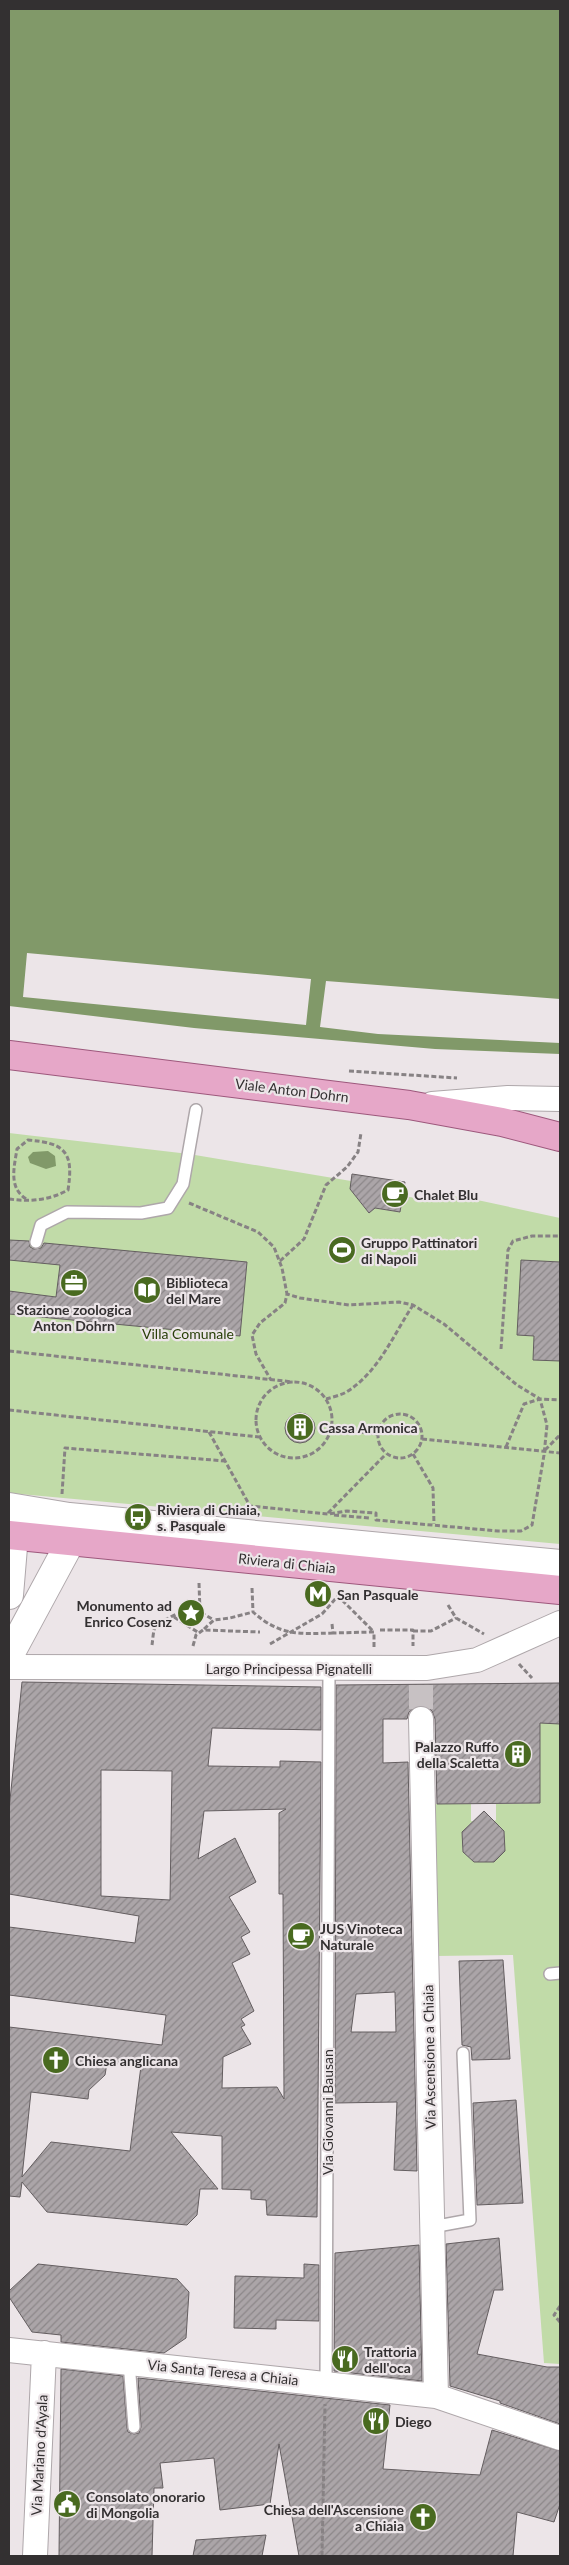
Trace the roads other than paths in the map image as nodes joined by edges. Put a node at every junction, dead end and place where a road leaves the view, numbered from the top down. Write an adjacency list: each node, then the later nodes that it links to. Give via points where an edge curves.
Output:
1 (16, 1055): 3 (main road, Viale Anton Dohrn)
2 (560, 1100): 3 (street, via 508,1098)
3 (409, 1105): 5 (main road, Viale Anton Dohrn, via 502,1122)
4 (196, 1110): 6 (lane, via 183,1184 168,1208 141,1213 67,1212 41,1225)
5 (560, 1137)
6 (36, 1242)
7 (10, 1508): 8 (street, via 15,1520); 10 (street, via 69,1517)
8 (12, 1535): 9 (main road, Riviera di Chiaia); 12 (street)
9 (71, 1542): 11 (main road, Riviera di Chiaia); 14 (street)
10 (560, 1564)
11 (560, 1590)
12 (9, 1595)
13 (560, 1623): 16 (street, Largo Principessa Pignatelli, via 477,1660 420,1676)
14 (9, 1656)
15 (9, 1667): 16 (street, Largo Principessa Pignatelli, via 218,1674)
16 (329, 1668): 23 (lane, Via Giovanni Bausan)
17 (421, 1719): 19 (street, Via Ascensione a Chiaia)
18 (463, 2053): 19 (lane, via 470,2220)
19 (432, 2228): 24 (street, Via Ascensione a Chiaia)
20 (9, 2350): 21 (street, Via Santa Teresa a Chiaia)
21 (44, 2353): 22 (street, Via Santa Teresa a Chiaia); 27 (street, Via Mariano d'Ayala)
22 (129, 2362): 23 (street, Via Santa Teresa a Chiaia); 25 (lane)
23 (326, 2382): 24 (street, Via Santa Teresa a Chiaia)
24 (436, 2396): 26 (street, Via Santa Teresa a Chiaia)
25 (134, 2428)
26 (560, 2438)
27 (34, 2556)

